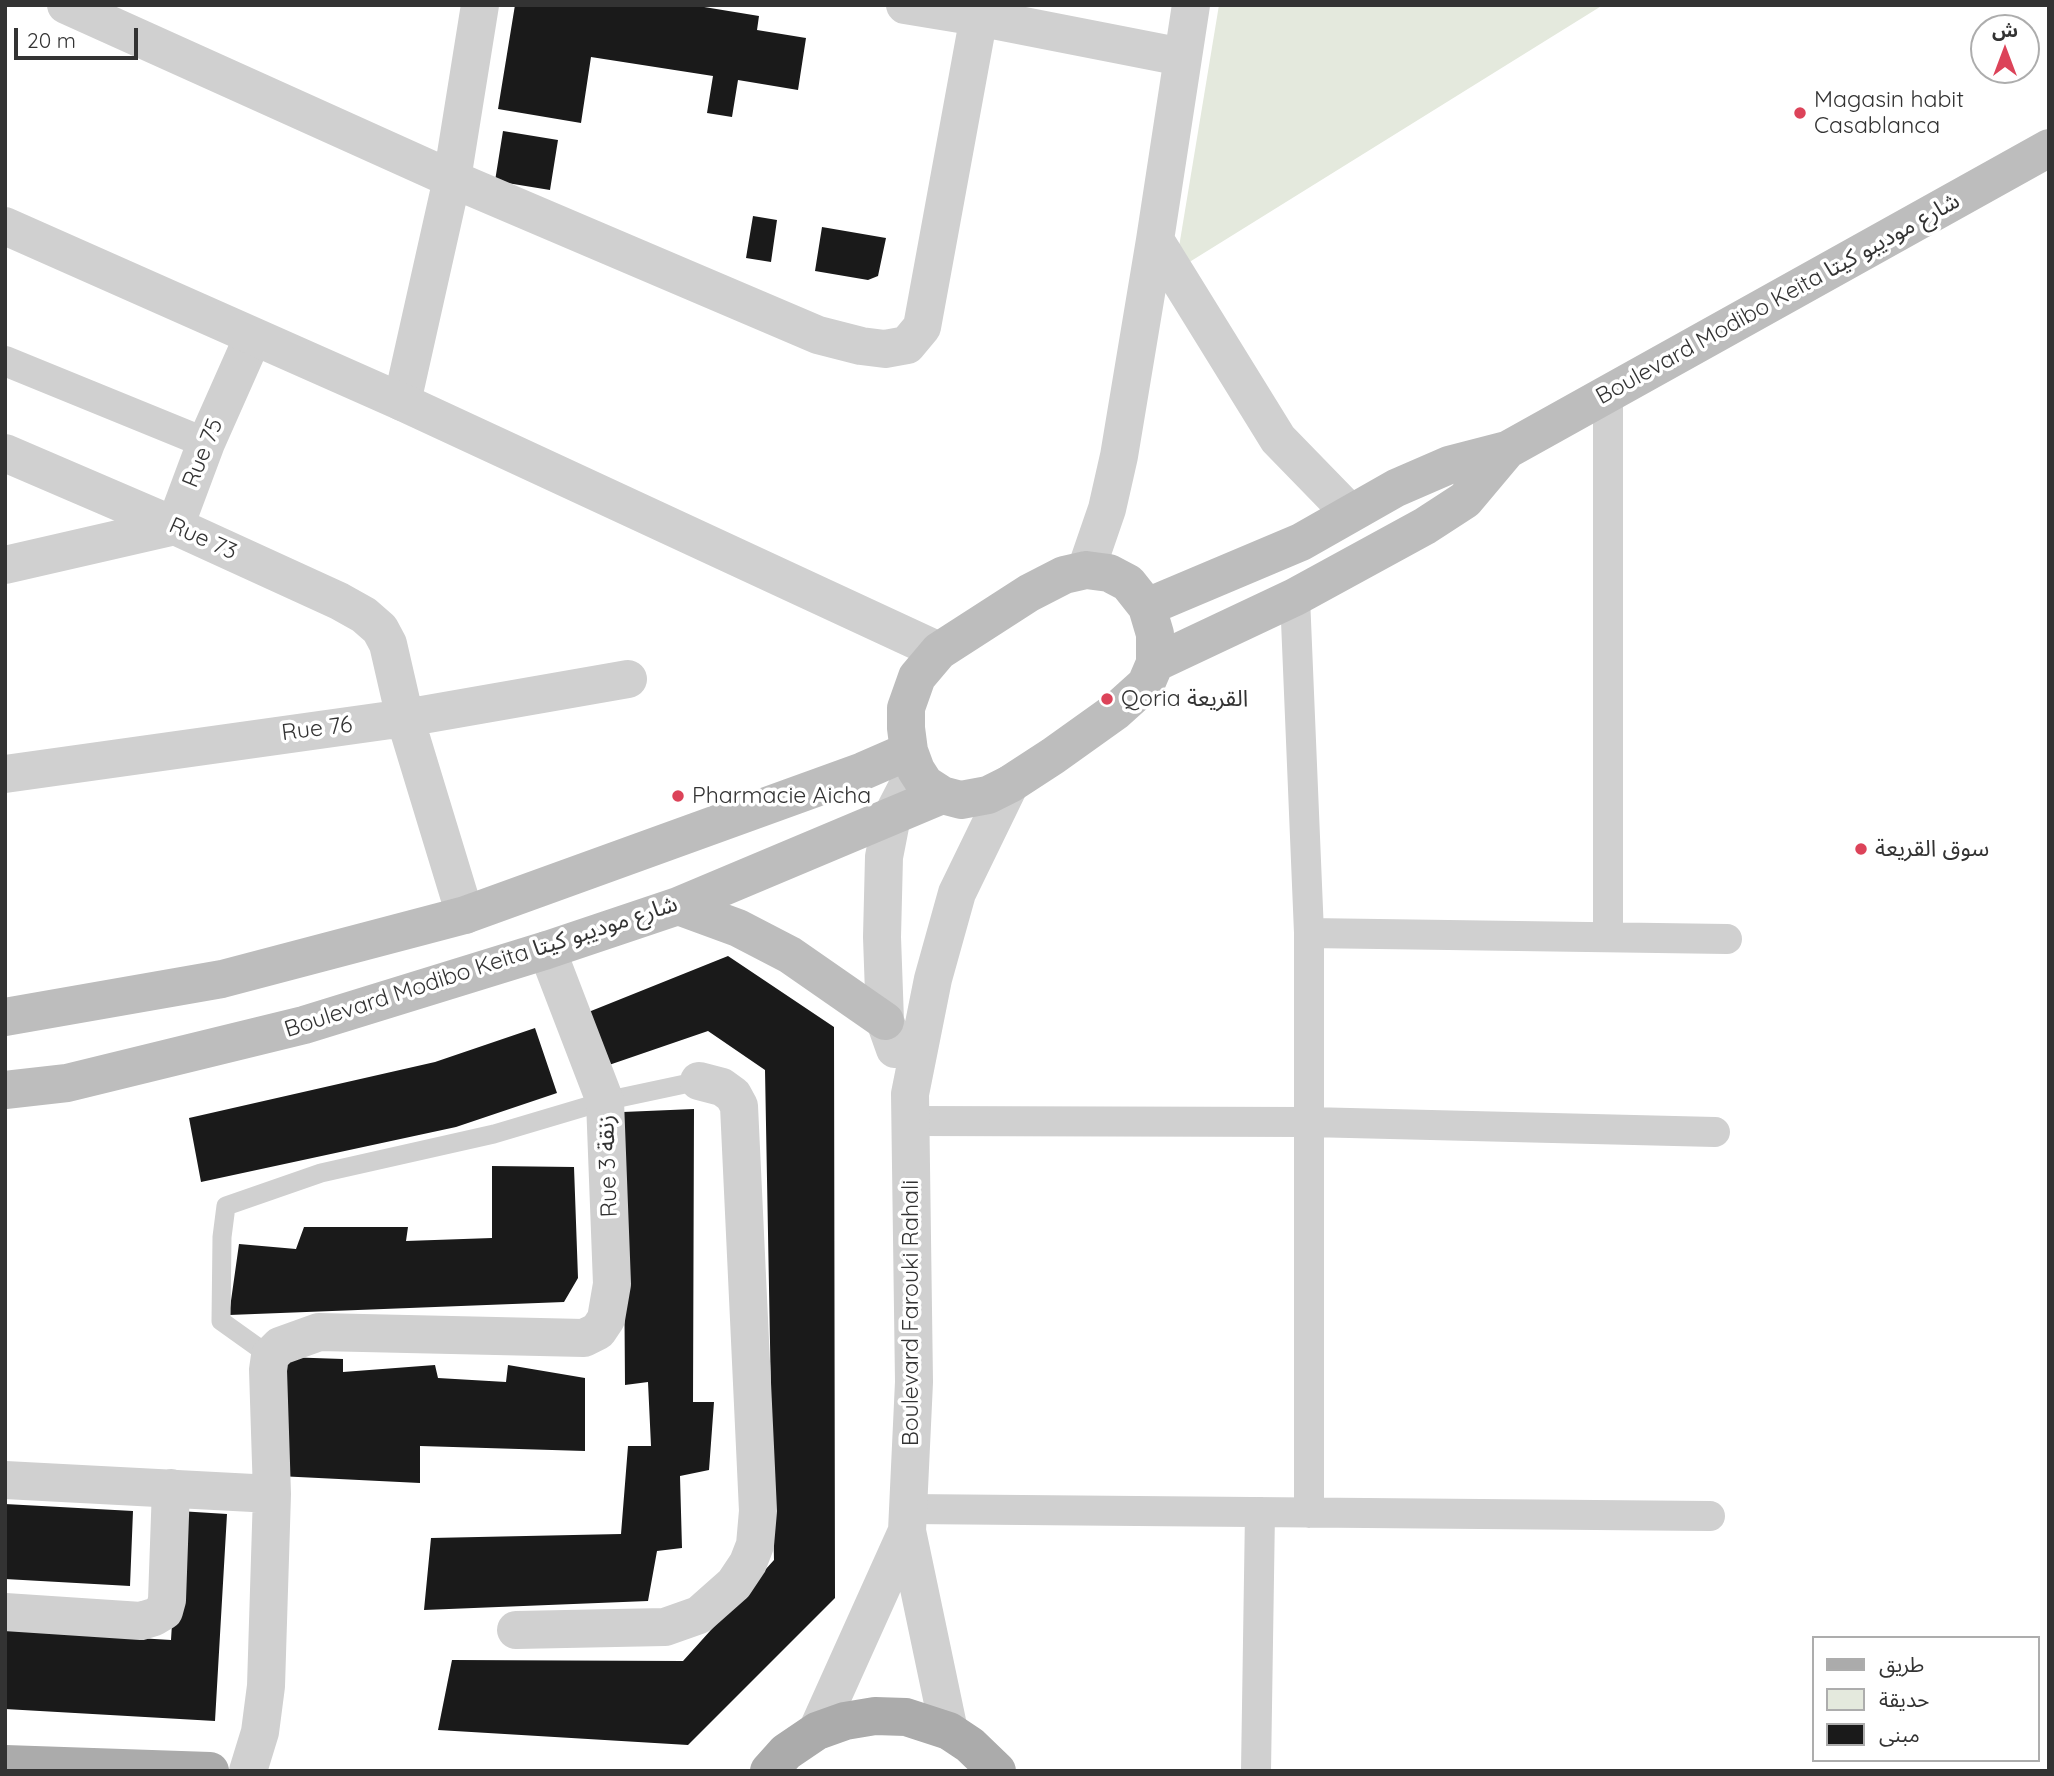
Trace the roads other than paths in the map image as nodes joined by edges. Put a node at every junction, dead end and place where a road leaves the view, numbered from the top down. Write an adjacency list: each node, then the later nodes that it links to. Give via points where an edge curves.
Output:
1 (66, 5): 8 (street)
2 (905, 5): 5 (street)
3 (1191, 5): 6 (street)
4 (479, 6): 8 (street)
5 (980, 11): 6 (street); 8 (street, via 922,327 907,345 886,349 818,335)
6 (1182, 57): 10 (street)
7 (2049, 148): 13 (main road, Boulevard Modibo Keita شارع موديبو كيتا)
8 (453, 180): 14 (street)
9 (5, 226): 11 (street)
10 (1155, 240): 18 (street, via 1278,439); 21 (street, via 1119,456)
11 (253, 337): 14 (street); 15 (street, Rue 75)
12 (5, 361): 15 (street)
13 (1608, 394): 16 (main road, Boulevard Modibo Keita شارع موديبو كيتا); 35 (street)
14 (402, 402): 24 (street)
15 (206, 443): 19 (street, Rue 75)
16 (1507, 450): 18 (main road, Boulevard Modibo Keita شارع موديبو كيتا, via 1449,466); 22 (main road, Boulevard Modibo Keita شارع موديبو كيتا, via 1465,500)
17 (5, 453): 19 (street, Rue 73)
18 (1350, 513): 23 (main road, Boulevard Modibo Keita شارع موديبو كيتا, via 1301,542)
19 (175, 526): 20 (street); 27 (street, Rue 73, via 364,615 388,644)
20 (5, 565)
21 (1086, 570): 23 (main road, via 1109,573 1128,583); 24 (main road, via 1064,575 1029,593)
22 (1295, 597): 25 (main road, Boulevard Modibo Keita شارع موديبو كيتا); 34 (street)
23 (1147, 607): 25 (main road, via 1155,634)
24 (939, 651): 28 (main road, via 917,677 905,708)
25 (1155, 663): 30 (main road, via 1146,684 1116,711)
26 (628, 680): 27 (street, Rue 76)
27 (405, 718): 29 (street, Rue 76); 33 (street)
28 (922, 772): 30 (main road, via 961,800 988,795); 31 (street, Boulevard Farouki Rahali); 33 (main road, via 863,771)
29 (5, 774)
30 (1010, 784): 43 (street, Boulevard Farouki Rahali, via 957,894 933,979)
31 (892, 816): 32 (main road, Boulevard Modibo Keita شارع موديبو كيتا); 39 (street, Boulevard Farouki Rahali, via 884,857)
32 (678, 906): 37 (main road, Boulevard Modibo Keita شارع موديبو كيتا); 39 (main road, via 790,954)
33 (465, 915): 38 (main road, via 222,979)
34 (1309, 933): 35 (street); 44 (street)
35 (1608, 937): 36 (street)
36 (1727, 939)
37 (547, 950): 41 (main road, Boulevard Modibo Keita شارع موديبو كيتا, via 304,1025 67,1083); 42 (street, Rue 3 زنقة)
38 (5, 1017)
39 (885, 1021): 43 (street, Boulevard Farouki Rahali)
40 (699, 1082): 42 (lane); 55 (street, via 722,1087 739,1106 758,1511 755,1545 734,1584 699,1615 665,1627)
41 (5, 1090)
42 (605, 1101): 46 (street, Rue 3 زنقة, via 612,1284 606,1319 598,1331 584,1338 319,1332 280,1346); 46 (lane, via 494,1133 321,1173 226,1206 220,1321)
43 (910, 1107): 44 (street); 53 (street, Boulevard Farouki Rahali, via 914,1382)
44 (1309, 1122): 45 (street); 51 (street)
45 (1715, 1132)
46 (270, 1356): 49 (street)
47 (5, 1480): 48 (street)
48 (171, 1488): 49 (street); 54 (street, via 164,1611 141,1620)
49 (272, 1494): 60 (street, via 267,1686)
50 (1260, 1512): 51 (street); 53 (street); 63 (street)
51 (1309, 1513): 52 (street)
52 (1710, 1516)
53 (907, 1520): 56 (street, Boulevard Farouki Rahali); 57 (street, Boulevard Farouki Rahali)
54 (5, 1612)
55 (516, 1630)
56 (817, 1731): 57 (main road, via 860,1717 891,1716); 61 (main road, via 786,1752)
57 (949, 1731): 62 (main road)
58 (5, 1764): 59 (main road)
59 (209, 1771)
60 (248, 1771)
61 (769, 1771)
62 (997, 1771)
63 (1256, 1771)

